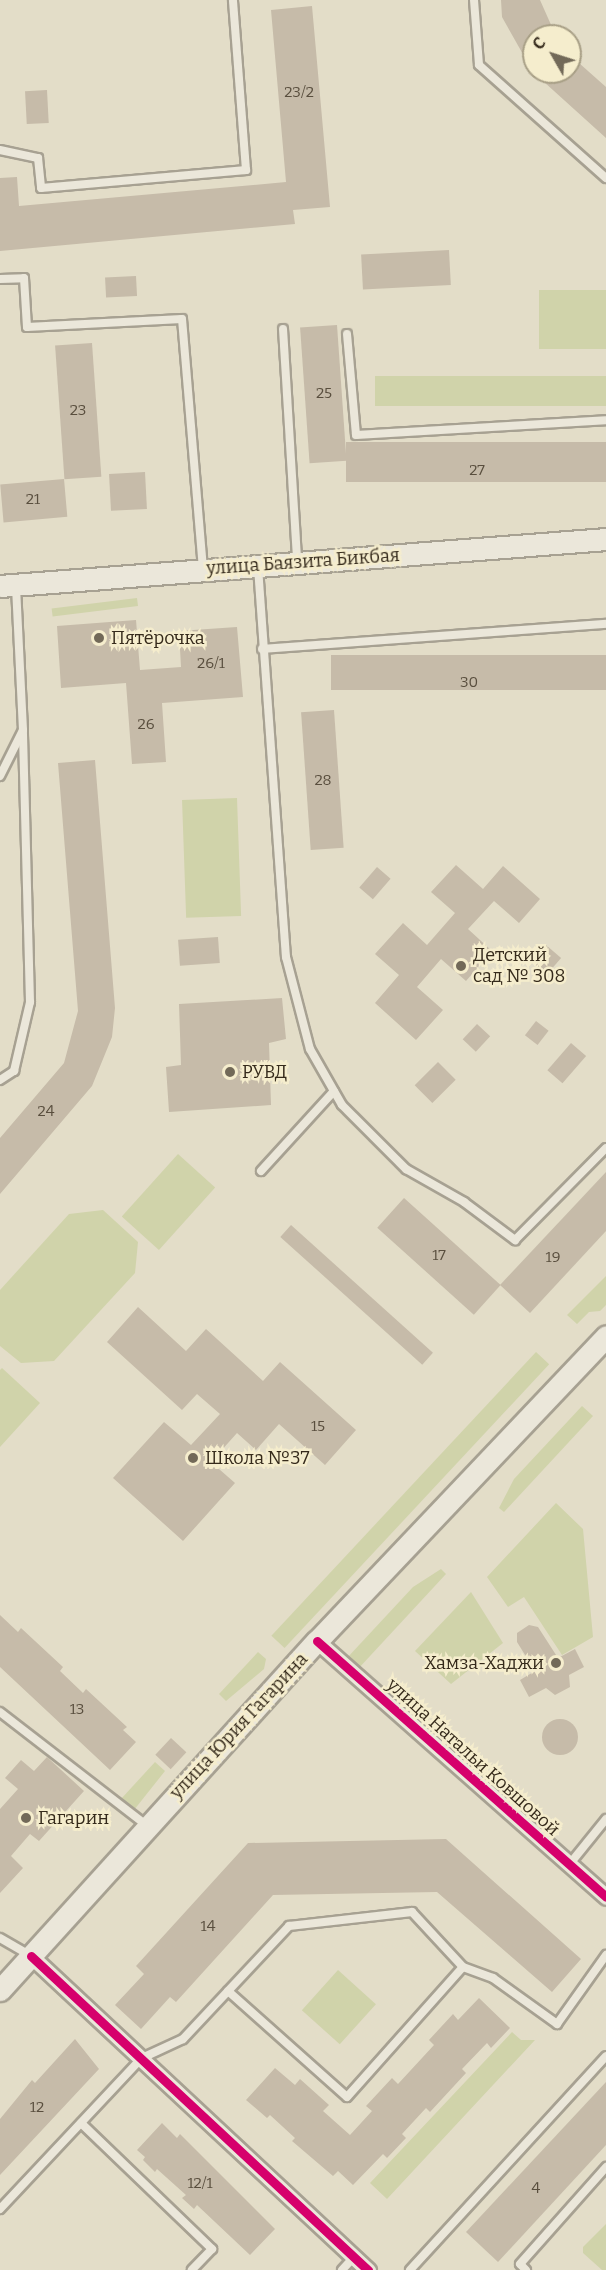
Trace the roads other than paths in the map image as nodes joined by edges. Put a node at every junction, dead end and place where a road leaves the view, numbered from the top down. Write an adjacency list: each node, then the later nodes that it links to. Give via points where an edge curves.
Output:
1 (233, 0): 3 (lane, via 246,170 41,189 38,158)
2 (474, 0): 4 (lane, via 479,65)
3 (0, 150)
4 (606, 178)
5 (0, 279): 12 (lane, via 24,278 27,327 182,319)
6 (283, 329): 10 (lane)
7 (347, 334): 8 (lane, via 356,435)
8 (606, 420)
9 (606, 539): 10 (main road, улица Баязита Бикбая)
10 (297, 563): 11 (main road, улица Баязита Бикбая)
11 (258, 566): 12 (main road, улица Баязита Бикбая); 15 (lane)
12 (203, 570): 13 (main road, улица Баязита Бикбая)
13 (8, 585): 16 (lane)
14 (606, 624): 15 (lane)
15 (262, 649): 19 (lane, via 286,957 310,1049)
16 (23, 730): 17 (lane); 18 (lane, via 30,1002 14,1071)
17 (0, 776)
18 (0, 1080)
19 (334, 1091): 20 (lane, via 342,1105 406,1169 464,1202 515,1240); 21 (lane)
20 (606, 1148)
21 (261, 1171)
22 (606, 1336): 23 (main road, улица Юрия Гагарина)
23 (317, 1641): 26 (main road, улица Юрия Гагарина); 27 (street, улица Натальи Ковшовой)
24 (0, 1713): 26 (lane)
25 (606, 1819): 27 (lane)
26 (148, 1826): 31 (main road, улица Юрия Гагарина)
27 (569, 1865): 28 (street, улица Натальи Ковшовой)
28 (606, 1897)
29 (0, 1938): 31 (lane)
30 (606, 1955): 32 (lane, via 557,2024 493,1978)
31 (31, 1956): 33 (main road, улица Юрия Гагарина); 36 (street)
32 (463, 1967): 34 (lane, via 412,1912 289,1926); 34 (lane, via 347,2097)
33 (0, 1990)
34 (228, 1991): 36 (lane, via 183,2039)
35 (606, 2056): 44 (lane)
36 (142, 2058): 37 (lane); 40 (street)
37 (81, 2123): 39 (lane); 41 (lane, via 212,2249)
38 (606, 2167): 45 (lane, via 520,2264)
39 (0, 2209)
40 (354, 2257): 42 (lane); 43 (street)
41 (192, 2270)
42 (342, 2270)
43 (368, 2270)
44 (410, 2270)
45 (526, 2270)

